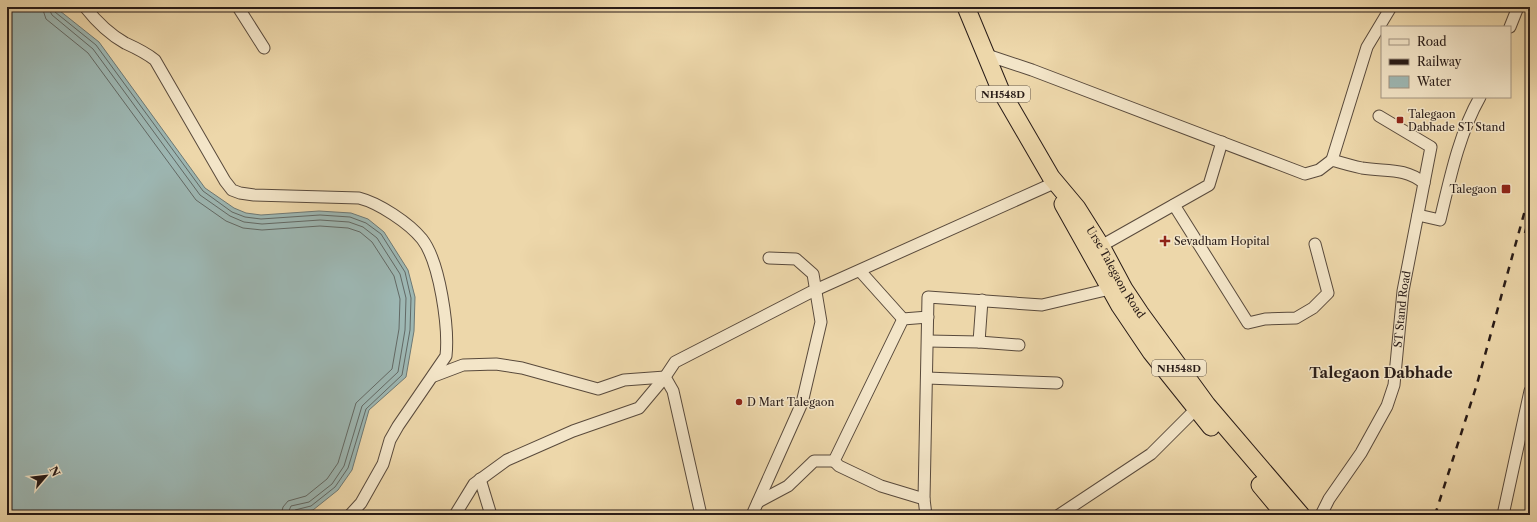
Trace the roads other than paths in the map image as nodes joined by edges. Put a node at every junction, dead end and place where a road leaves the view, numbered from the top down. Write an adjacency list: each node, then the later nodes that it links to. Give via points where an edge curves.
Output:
1 (85, 7): 29 (street, via 103,28 146,52 155,60 216,168 232,190 254,195 368,200 382,207 423,240 436,271 444,309 447,343 446,356)
2 (238, 7): 7 (street)
3 (966, 7): 8 (highway, Urse Talegaon Road / NH548D)
4 (1391, 7): 12 (street, via 1367,47)
5 (1518, 7): 6 (street)
6 (1510, 26)
7 (264, 48)
8 (984, 54): 11 (street); 13 (highway, Urse Talegaon Road / NH548D, via 1000,89)
9 (1479, 98): 16 (street, via 1471,114 1451,171 1440,220)
10 (1379, 116): 14 (street, ST Stand Road, via 1431,147)
11 (1222, 142): 12 (street, via 1305,174 1319,170); 15 (street, via 1209,185)
12 (1332, 160): 14 (street, via 1363,168 1404,172)
13 (1052, 180): 18 (highway, Urse Talegaon Road / NH548D, via 1077,208); 20 (street); 22 (highway, NH548D, via 1067,214)
14 (1424, 183): 16 (street, ST Stand Road)
15 (1174, 205): 17 (street, via 1248,323 1265,319 1296,318 1313,308 1328,293); 18 (street)
16 (1418, 215): 48 (street, ST Stand Road, via 1403,291 1394,385 1387,406 1361,453 1328,499)
17 (1315, 244)
18 (1101, 246): 34 (highway, Urse Talegaon Road / NH548D, via 1136,307)
19 (769, 258): 21 (street, via 796,259 813,274)
20 (860, 271): 21 (street); 25 (street)
21 (816, 290): 30 (street, via 675,362); 38 (street, via 821,322 802,403)
22 (1110, 290): 23 (street, via 1042,305); 34 (highway, NH548D, via 1152,352)
23 (982, 300): 24 (street, via 928,297); 27 (street)
24 (928, 317): 25 (street); 26 (street)
25 (903, 319): 35 (street)
26 (928, 341): 27 (street); 31 (street)
27 (979, 342): 28 (street)
28 (1019, 345)
29 (434, 376): 30 (street, via 463,364 496,364 522,368 598,389 624,380); 39 (street, via 398,426 390,440 383,464)
30 (665, 377): 36 (street, via 639,408 573,431 507,460); 42 (street, via 673,391)
31 (927, 378): 32 (street); 37 (street)
32 (1057, 383)
33 (1530, 391): 49 (street)
34 (1200, 405): 45 (street, via 1151,454); 46 (highway, NH548D); 47 (highway, Urse Talegaon Road / NH548D)
35 (834, 461): 37 (street, via 839,466 881,486); 38 (street, via 814,461 788,486)
36 (480, 479): 40 (street, via 474,484); 41 (street)
37 (924, 499): 44 (street)
38 (758, 502): 43 (street)
39 (350, 515)
40 (455, 515)
41 (491, 515)
42 (701, 515)
43 (752, 515)
44 (926, 515)
45 (1059, 515)
46 (1285, 515)
47 (1301, 515)
48 (1321, 515)
49 (1504, 515)

